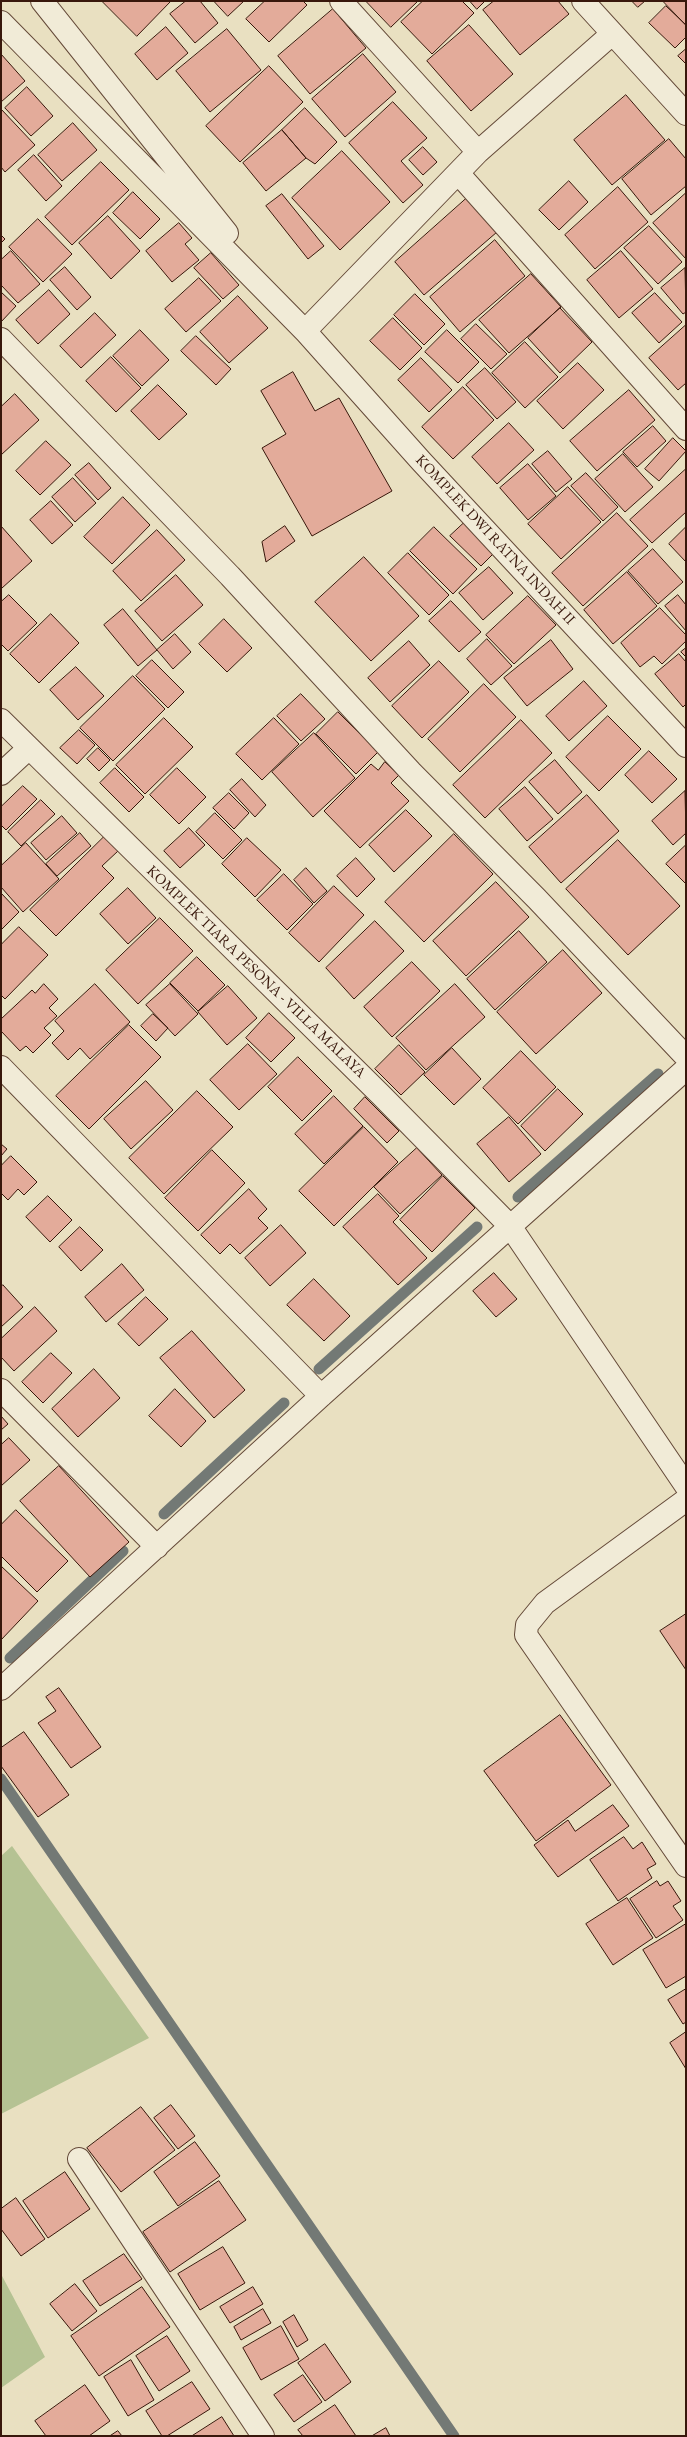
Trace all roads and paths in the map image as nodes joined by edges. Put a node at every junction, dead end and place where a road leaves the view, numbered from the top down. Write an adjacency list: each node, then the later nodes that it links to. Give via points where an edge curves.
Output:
1 (42, 1): 9 (street)
2 (341, 1): 7 (street)
3 (583, 1): 5 (street)
4 (1, 22): 9 (street)
5 (612, 34): 6 (street); 7 (street)
6 (686, 114)
7 (478, 152): 8 (street)
8 (458, 173): 9 (street); 11 (street)
9 (305, 331): 13 (street, KOMPLEK DWI RATNA INDAH II, via 421,461)
10 (1, 340): 16 (street, via 230,576 411,772 537,899)
11 (686, 429)
12 (1, 720): 14 (street, KOMPLEK TIARA PESONA - VILLA MALAYA)
13 (686, 746)
14 (29, 748): 15 (street); 19 (street, KOMPLEK TIARA PESONA - VILLA MALAYA)
15 (1, 774)
16 (686, 1057)
17 (1, 1067): 21 (street)
18 (686, 1069): 19 (street)
19 (510, 1226): 21 (street); 22 (street, KOMPLEK TIARA PESONA - VILLA MALAYA)
20 (1, 1390): 24 (street)
21 (321, 1396): 24 (street)
22 (686, 1486)
23 (686, 1500): 26 (street, via 545,1603 528,1625 526,1635)
24 (156, 1547): 25 (street)
25 (3, 1682)
26 (686, 1866)
27 (79, 2159): 28 (street)
28 (263, 2436)

